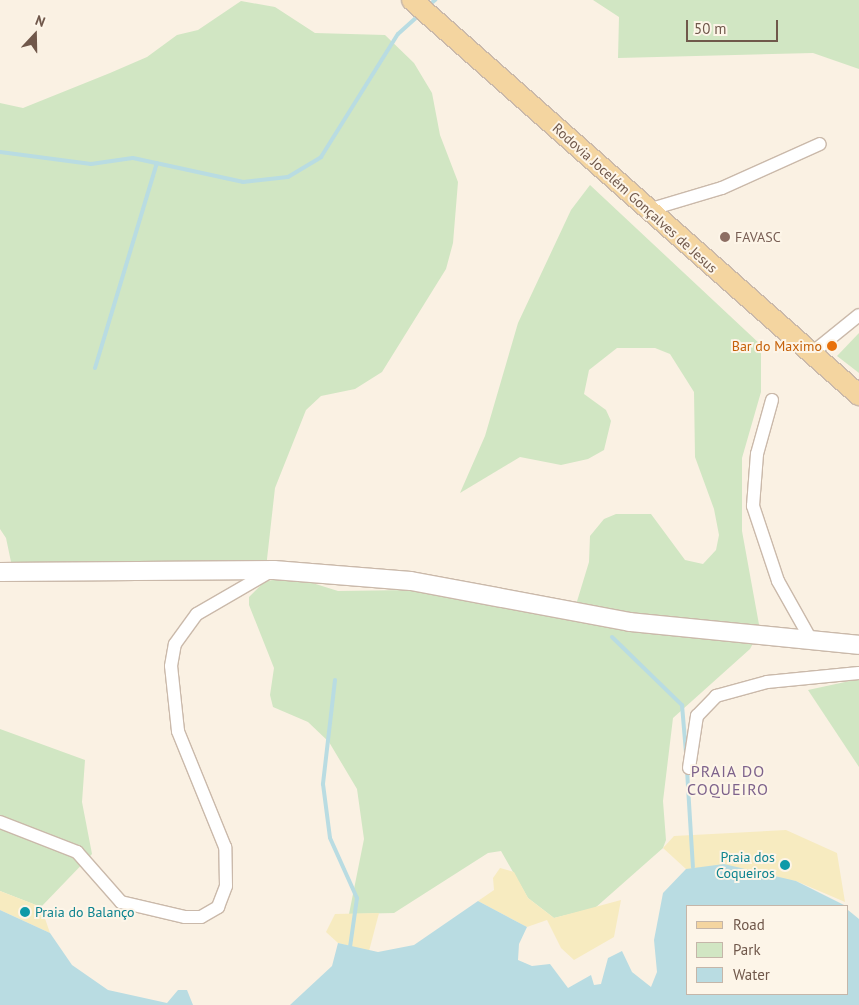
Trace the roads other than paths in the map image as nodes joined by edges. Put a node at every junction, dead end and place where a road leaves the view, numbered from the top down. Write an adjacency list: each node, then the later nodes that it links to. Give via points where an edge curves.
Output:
1 (412, 0): 3 (main road, Rodovia Jocelém Gonçalves de Jesus)
2 (820, 144): 3 (street, via 722,188)
3 (648, 210): 5 (main road, Rodovia Jocelém Gonçalves de Jesus)
4 (859, 315): 5 (street)
5 (812, 353): 6 (main road, Rodovia Jocelém Gonçalves de Jesus)
6 (859, 395)
7 (772, 400): 10 (street, via 757,454 753,506 778,581)
8 (274, 570): 9 (street); 10 (street, via 478,590 692,631); 14 (street, via 197,614 182,630 173,651 172,699 178,731 225,847 226,886 218,907 201,916 185,917 121,902 77,852)
9 (0, 572)
10 (810, 638): 11 (street)
11 (859, 646)
12 (859, 673): 13 (street, via 767,682 716,696 697,716)
13 (689, 768)
14 (0, 822)

